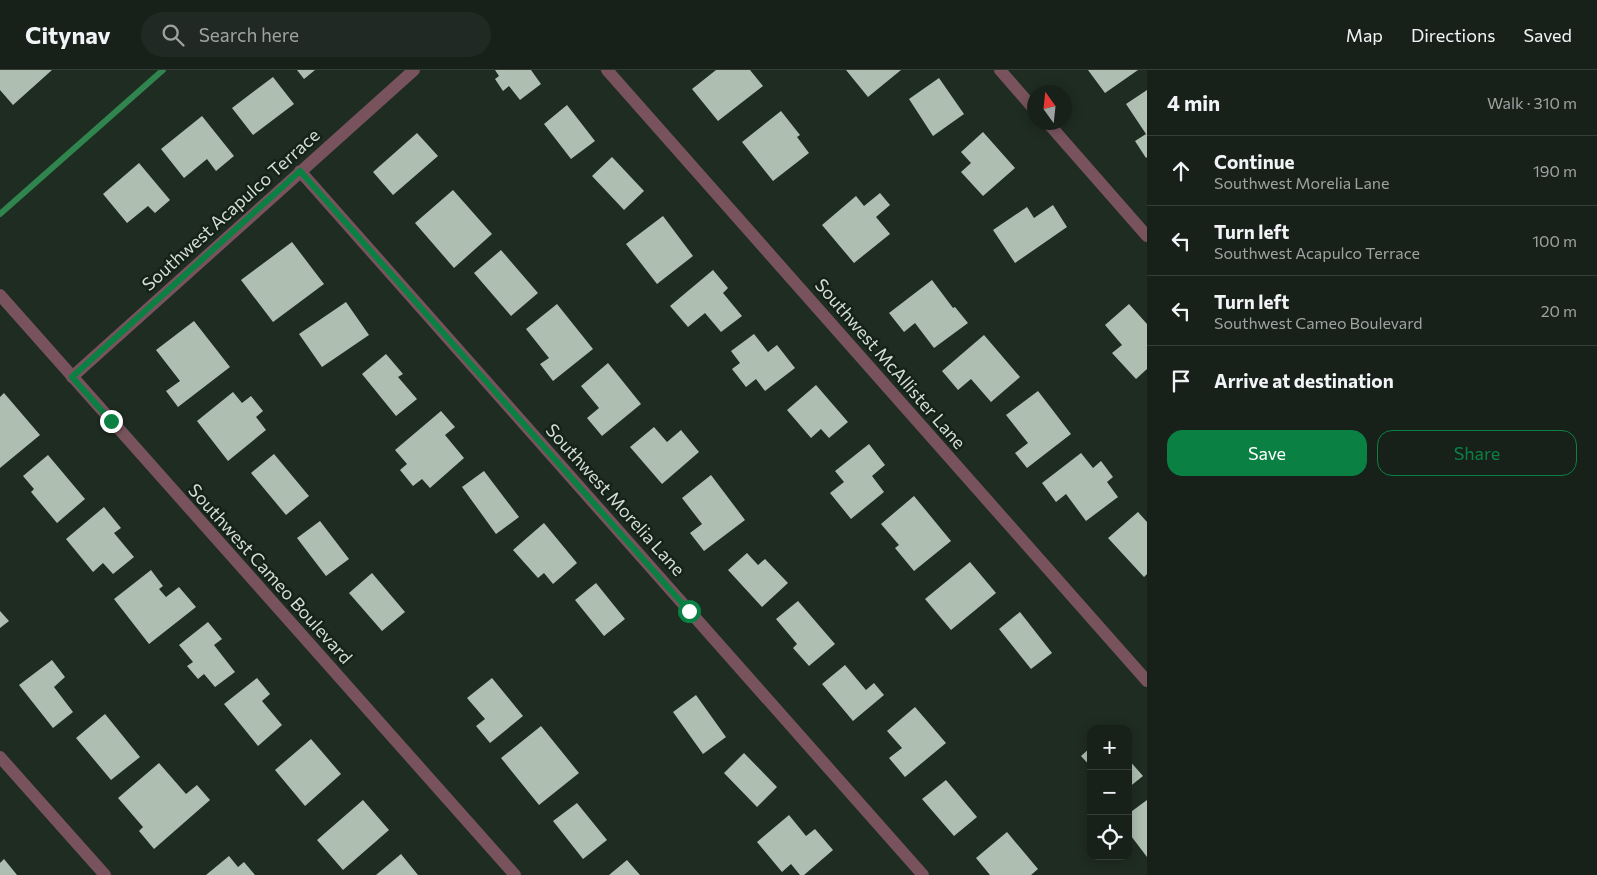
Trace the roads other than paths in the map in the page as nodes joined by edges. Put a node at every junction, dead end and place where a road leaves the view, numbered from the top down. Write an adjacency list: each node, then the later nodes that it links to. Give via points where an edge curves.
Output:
1 (414, 70): 6 (street, Southwest Acapulco Terrace)
2 (607, 70): 10 (street, Southwest McAllister Lane)
3 (1000, 70): 4 (street)
4 (1027, 101)
5 (1054, 130): 7 (street)
6 (300, 171): 9 (street, Southwest Acapulco Terrace); 14 (street, Southwest Morelia Lane)
7 (1147, 236)
8 (0, 295): 9 (street, Southwest Cameo Boulevard)
9 (72, 377): 13 (street, Southwest Cameo Boulevard)
10 (1147, 681)
11 (0, 757): 12 (street)
12 (105, 875)
13 (515, 875)
14 (923, 875)

